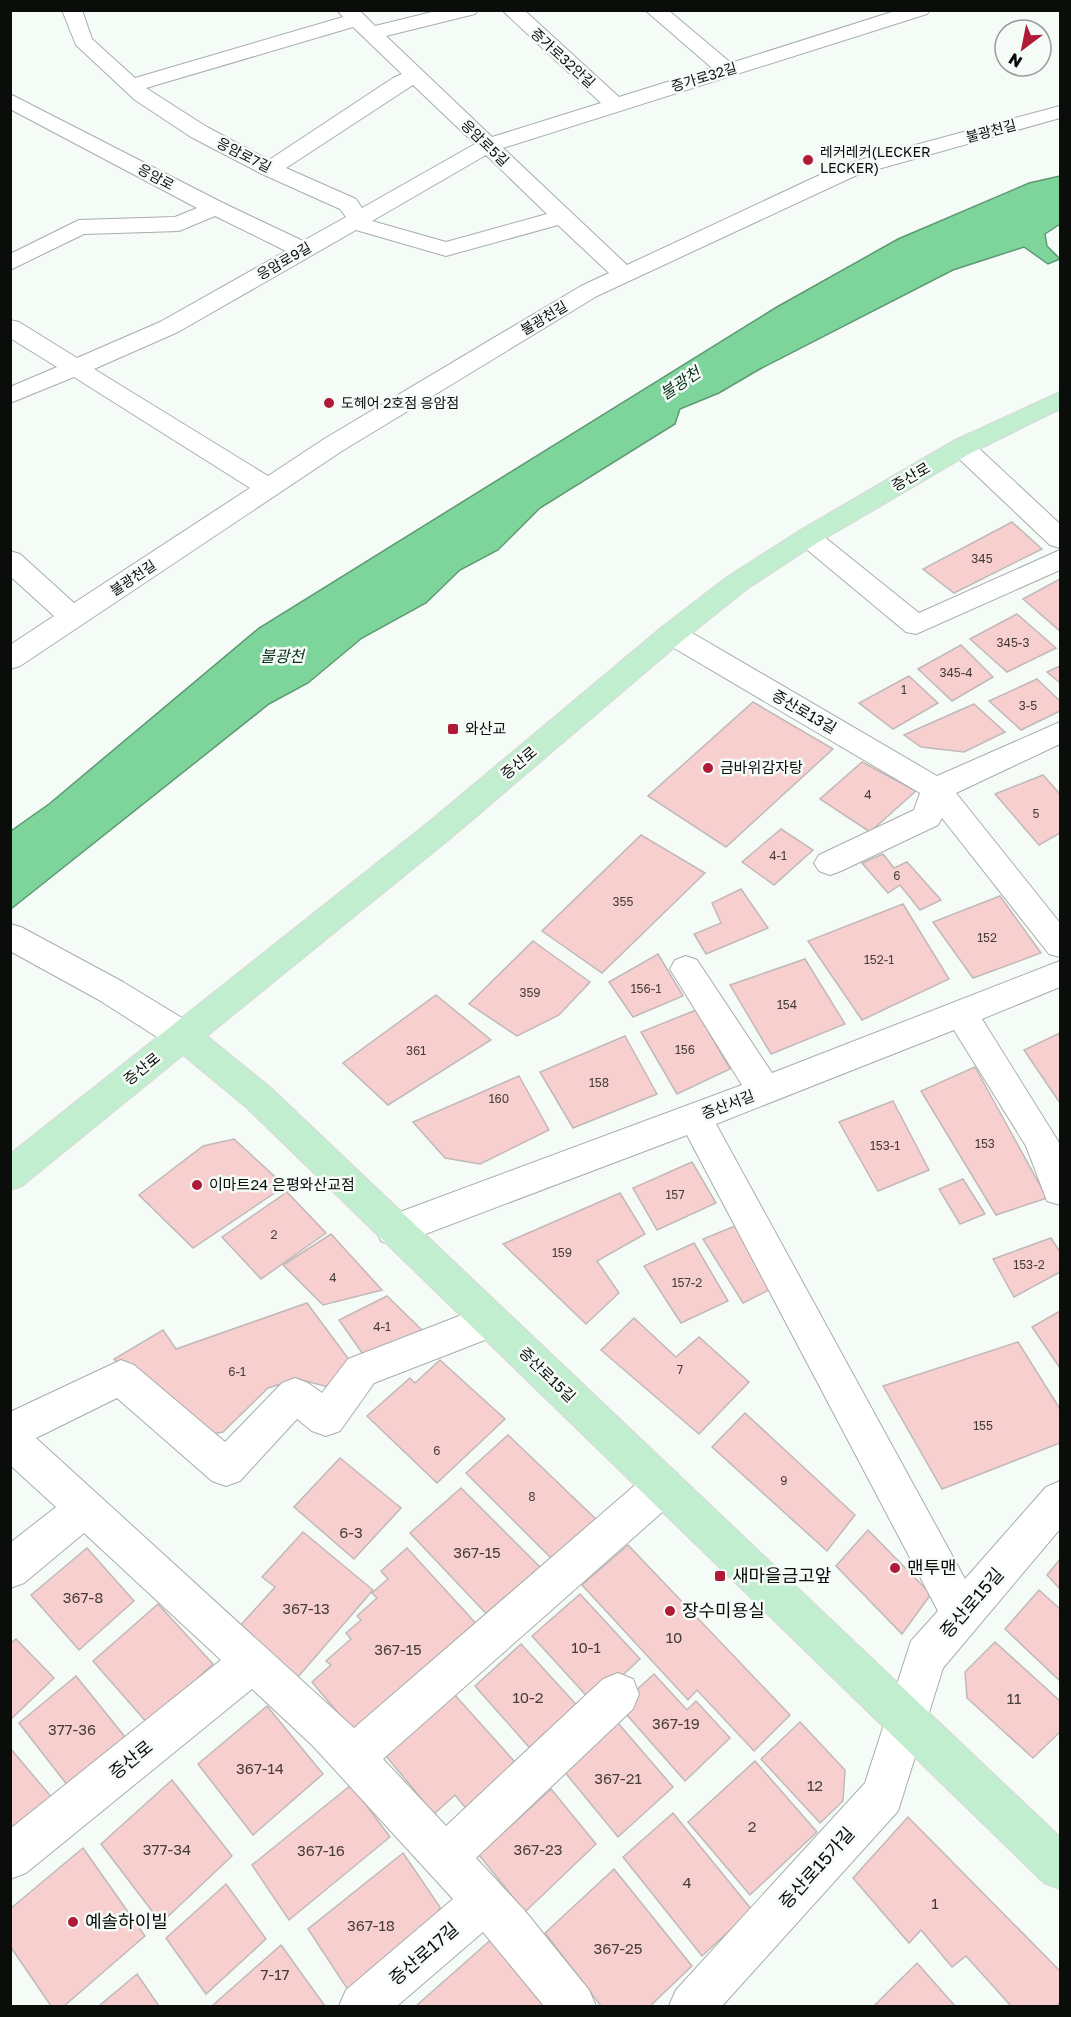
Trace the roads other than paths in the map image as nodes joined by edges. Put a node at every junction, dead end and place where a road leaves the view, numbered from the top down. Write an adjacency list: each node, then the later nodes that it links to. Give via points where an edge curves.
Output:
1 (72, 10): 9 (street, 응암로7길, via 83,42)
2 (468, 10): 6 (street)
3 (512, 10): 11 (street, 증가로32안길)
4 (656, 10): 7 (street)
5 (920, 10): 7 (street, 증가로32길)
6 (358, 21): 8 (street, 응암로5길); 9 (street)
7 (727, 70): 11 (street, 증가로32길)
8 (417, 76): 13 (street, 응암로5길); 14 (street, via 399,82)
9 (130, 86): 14 (street, 응암로7길, via 199,132)
10 (10, 100): 15 (street, 응암로)
11 (615, 105): 13 (street, 증가로32길)
12 (1060, 112): 20 (street, 불광천길, via 849,170)
13 (489, 145): 16 (street, 응암로5길); 17 (street, 응암로9길)
14 (270, 169): 17 (street, 응암로7길, via 348,204)
15 (215, 208): 18 (street, 응암로); 19 (street, via 179,224 79,227)
16 (560, 217): 17 (street, 응암로7길, via 446,249 364,226); 20 (street, 응암로5길)
17 (358, 219): 18 (street, 응암로9길)
18 (303, 250): 22 (street, 응암로9길, via 169,327)
19 (10, 263)
20 (624, 275): 26 (street, 불광천길, via 588,291)
21 (10, 327): 22 (street)
22 (74, 366): 23 (street, 응암로9길); 26 (street)
23 (10, 396)
24 (1060, 400): 25 (main road, 증산로)
25 (962, 447): 27 (main road, 증산로); 28 (street)
26 (268, 488): 32 (street, 불광천길)
27 (808, 537): 29 (street, via 916,626); 33 (main road, 증산로, via 737,583)
28 (1060, 538)
29 (1060, 559)
30 (10, 560): 31 (street)
31 (21, 580): 32 (street)
32 (73, 618): 34 (street, 불광천길)
33 (672, 634): 36 (street, 증산로13길); 43 (main road, 증산로, via 441,829)
34 (10, 659)
35 (1060, 732): 36 (street)
36 (936, 789): 37 (street, via 927,817); 39 (street, 증산로13길)
37 (830, 863)
38 (10, 936): 43 (street)
39 (1060, 945)
40 (686, 969): 44 (street)
41 (1060, 974): 42 (street, 증산서길)
42 (961, 1013): 44 (street, 증산서길); 47 (street, via 1041,1141)
43 (183, 1036): 46 (main road, 증산로); 48 (main road, 증산로15길, via 259,1098)
44 (765, 1091): 45 (street, 증산서길)
45 (695, 1117): 48 (street, 증산서길); 56 (street)
46 (10, 1175)
47 (1060, 1190)
48 (394, 1230): 49 (main road, 증산로15길)
49 (490, 1321): 50 (street, via 361,1371 326,1418 295,1395 226,1468 121,1377); 52 (main road, 증산로15길)
50 (10, 1431)
51 (10, 1439): 54 (street)
52 (663, 1486): 59 (main road, 증산로15길); 60 (street)
53 (1060, 1500): 56 (street, 증산로15길)
54 (85, 1508): 55 (street); 57 (street)
55 (10, 1569)
56 (963, 1614): 59 (street, 증산로15길, via 926,1656)
57 (252, 1662): 60 (street); 61 (street, 증산로)
58 (618, 1694): 62 (street)
59 (908, 1719): 63 (main road, 증산로15길); 65 (street, 증산로15가길, via 883,1796)
60 (352, 1758): 62 (street)
61 (10, 1857)
62 (444, 1858): 64 (street)
63 (1060, 1867)
64 (485, 1900): 66 (street, 증산로17길); 67 (street)
65 (703, 2005)
66 (363, 2007)
67 (573, 2007)

